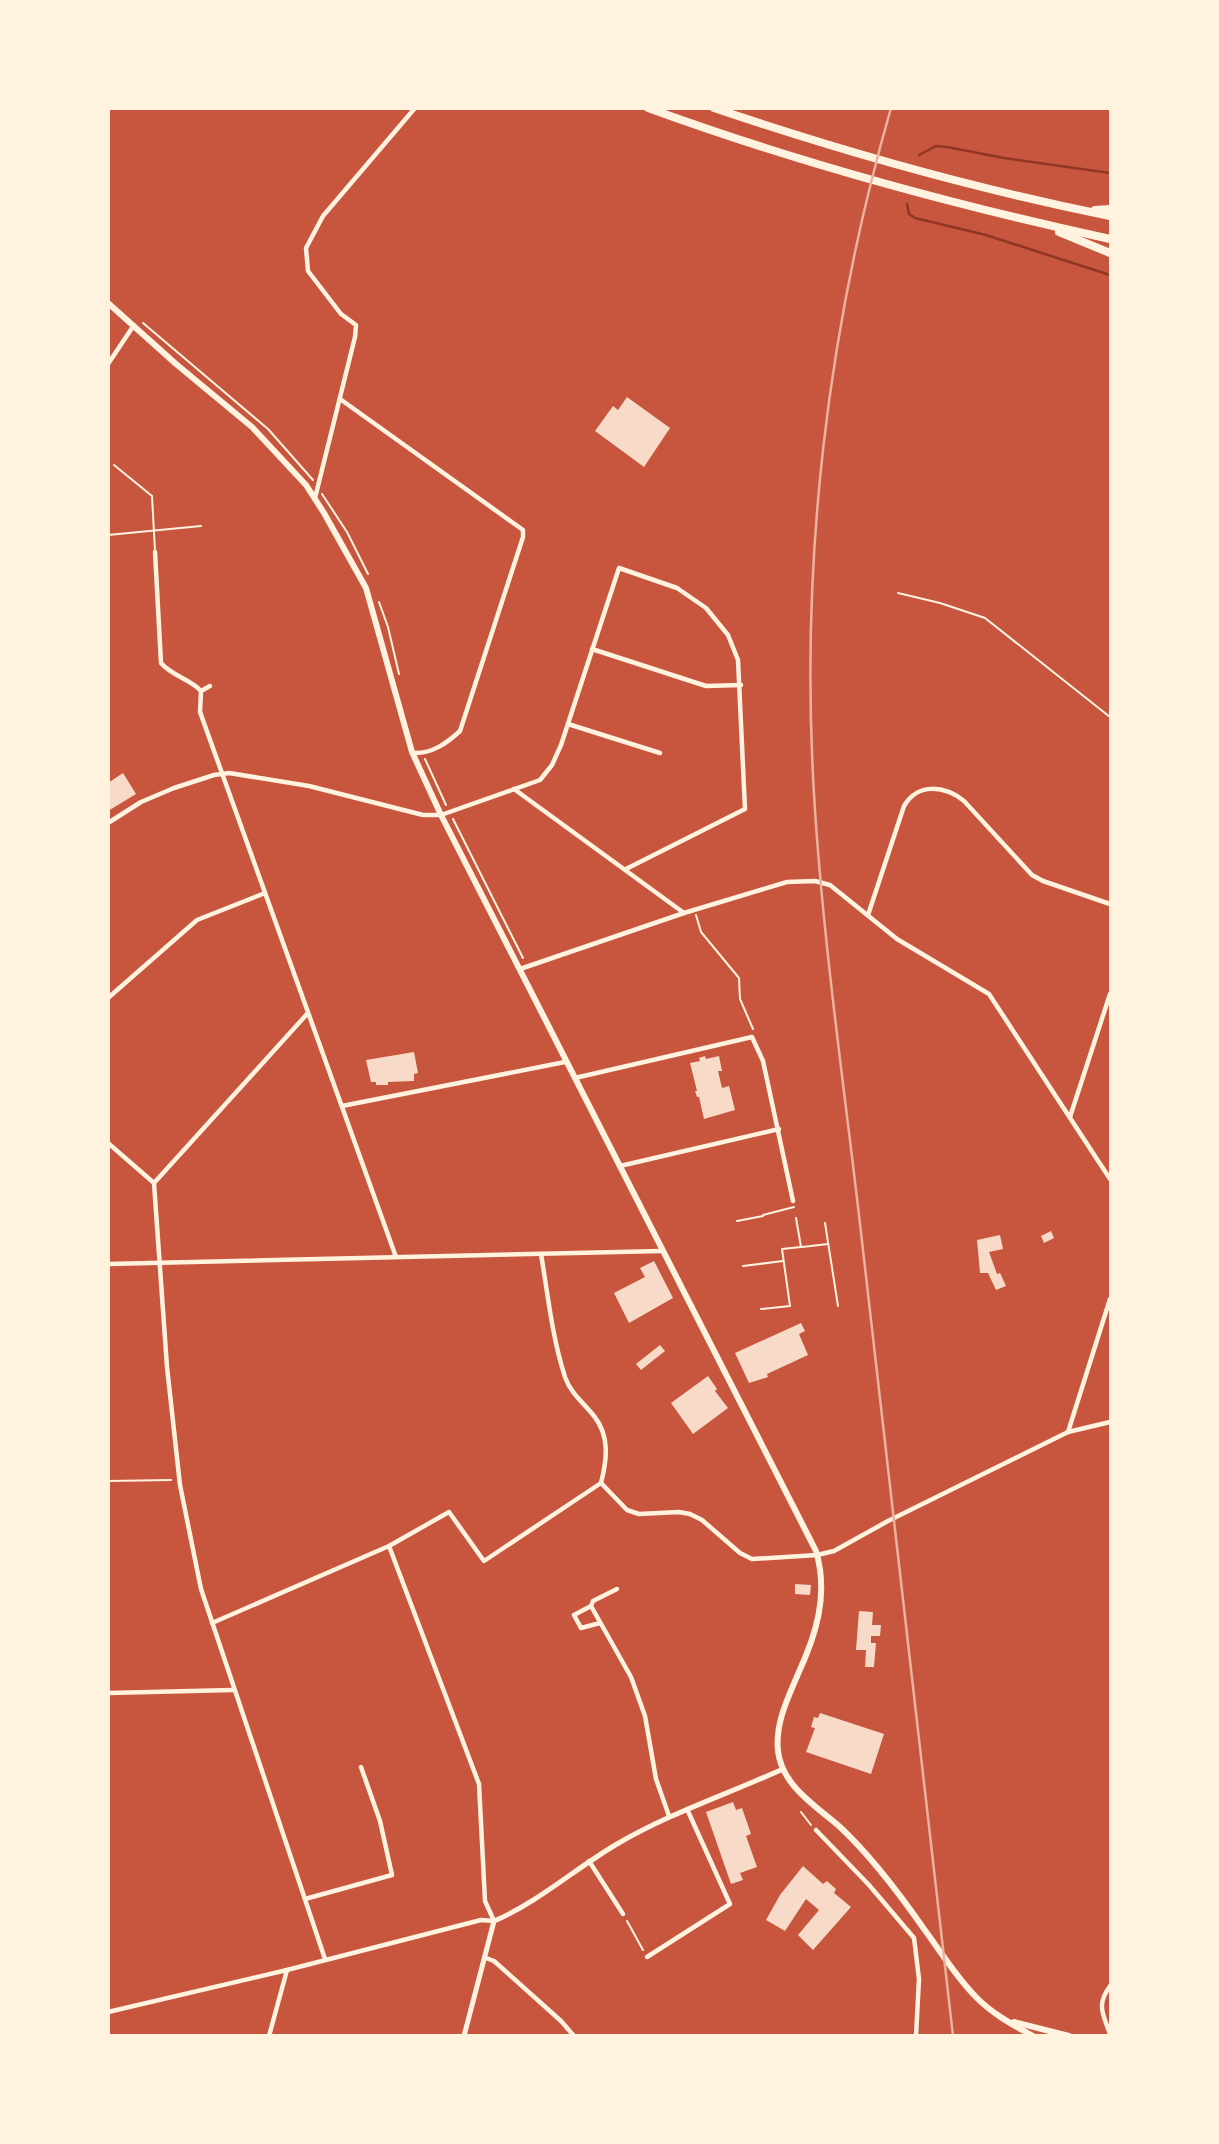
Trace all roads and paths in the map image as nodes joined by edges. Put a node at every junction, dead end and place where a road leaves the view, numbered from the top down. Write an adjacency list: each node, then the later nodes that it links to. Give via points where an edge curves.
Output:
1 (415, 108): 13 (street, via 323,216 306,248 308,271 341,314 356,325)
2 (648, 108): 7 (highway, via 817,164)
3 (714, 108): 5 (highway, via 835,147)
4 (1111, 209): 5 (highway)
5 (1082, 210): 6 (highway)
6 (1111, 216)
7 (1040, 224): 8 (highway); 9 (highway)
8 (1111, 239)
9 (1111, 253)
10 (108, 303): 11 (main road)
11 (136, 322): 12 (street); 15 (path, via 268,429); 16 (main road, via 176,364 252,427)
12 (108, 364)
13 (340, 399): 15 (street); 32 (street, via 523,530 460,732 446,744)
14 (114, 465): 18 (lane, via 152,496)
15 (319, 488): 16 (street); 21 (path)
16 (315, 499): 31 (main road, via 366,588)
17 (201, 526): 18 (lane)
18 (155, 531): 19 (lane); 20 (lane)
19 (108, 534)
20 (155, 552): 28 (street, via 161,663)
21 (371, 581)
22 (898, 593): 29 (path, via 985,618)
23 (375, 594): 25 (path)
24 (592, 649): 26 (street, via 706,686); 26 (street, via 619,568 677,588 706,608 728,635); 30 (street)
25 (401, 684)
26 (741, 685): 39 (street, via 745,809)
27 (210, 686): 28 (street)
28 (201, 691): 34 (street, via 200,712)
29 (1111, 717)
30 (568, 724): 33 (street); 35 (street, via 540,780)
31 (412, 752): 32 (street); 37 (main road)
32 (423, 753): 36 (path)
33 (660, 753)
34 (223, 774): 37 (street, via 295,783 423,815); 38 (street, via 141,802); 40 (street)
35 (513, 788): 36 (street); 39 (street)
36 (449, 812): 37 (street); 45 (path, via 523,957)
37 (440, 815): 45 (main road)
38 (108, 823)
39 (626, 869): 43 (street)
40 (265, 893): 47 (street, via 197,920); 48 (street)
41 (1111, 904): 44 (street, via 1032,874 964,801 953,792 930,788 916,793 904,806)
42 (694, 910): 43 (street); 44 (street, via 787,882 815,881 830,885); 49 (path, via 701,932 740,978 740,999 753,1028)
43 (684, 913): 45 (street)
44 (868, 915): 53 (street, via 927,959 989,994)
45 (520, 969): 50 (main road)
46 (1111, 994): 53 (street)
47 (108, 999)
48 (307, 1014): 52 (street); 58 (street)
49 (752, 1037): 51 (street); 54 (street, via 763,1061)
50 (565, 1062): 51 (main road); 52 (street)
51 (574, 1078): 56 (main road)
52 (342, 1106): 67 (street)
53 (1069, 1118): 57 (street)
54 (779, 1129): 56 (street); 59 (street)
55 (108, 1143): 58 (street)
56 (619, 1166): 65 (main road)
57 (1111, 1179)
58 (154, 1184): 69 (street)
59 (793, 1204): 61 (lane)
60 (796, 1217): 64 (lane)
61 (737, 1221)
62 (825, 1223): 63 (lane)
63 (830, 1244): 64 (lane); 73 (lane)
64 (801, 1247): 68 (lane, via 782,1249)
65 (662, 1251): 66 (street); 81 (main road)
66 (541, 1254): 67 (street); 79 (street, via 566,1380 602,1428 606,1441)
67 (396, 1257): 69 (street)
68 (784, 1261): 71 (lane); 74 (lane, via 790,1306)
69 (159, 1263): 70 (street); 77 (street)
70 (108, 1264)
71 (743, 1266)
72 (1111, 1299): 76 (street)
73 (838, 1306)
74 (761, 1309)
75 (1111, 1422): 76 (street)
76 (1068, 1432): 81 (street, via 834,1551)
77 (180, 1480): 78 (path); 84 (street)
78 (108, 1481)
79 (601, 1483): 80 (street, via 484,1561 449,1512); 81 (street, via 627,1510 690,1514 752,1559)
80 (389, 1546): 84 (street); 97 (street, via 479,1784 485,1901)
81 (817, 1555): 89 (main road, via 818,1620 783,1710 778,1751)
82 (617, 1589): 83 (street)
83 (591, 1606): 85 (street); 85 (street, via 574,1615 581,1628)
84 (212, 1623): 86 (street)
85 (600, 1623): 92 (street, via 631,1677 645,1716 656,1779)
86 (233, 1690): 87 (street); 95 (street)
87 (108, 1693)
88 (361, 1766): 95 (street, via 392,1875)
89 (783, 1769): 90 (street); 104 (main road, via 801,1795 870,1858 977,1999)
90 (687, 1809): 92 (street); 98 (street, via 730,1903)
91 (801, 1812): 93 (path)
92 (669, 1816): 94 (street)
93 (816, 1830): 109 (street, via 914,1938 919,1979)
94 (589, 1861): 96 (street); 97 (street, via 512,1914)
95 (305, 1899): 100 (street)
96 (623, 1914): 98 (path)
97 (494, 1921): 99 (street); 100 (street, via 481,1920)
98 (647, 1957)
99 (486, 1958): 107 (street); 108 (street)
100 (325, 1959): 101 (street)
101 (287, 1970): 103 (street); 106 (street)
102 (1111, 1986): 105 (street, via 1101,2006)
103 (108, 2012)
104 (1002, 2018): 110 (main road); 111 (main road)
105 (1111, 2034)
106 (269, 2035)
107 (464, 2035)
108 (573, 2035)
109 (916, 2035)
110 (1032, 2035)
111 (1069, 2035)

